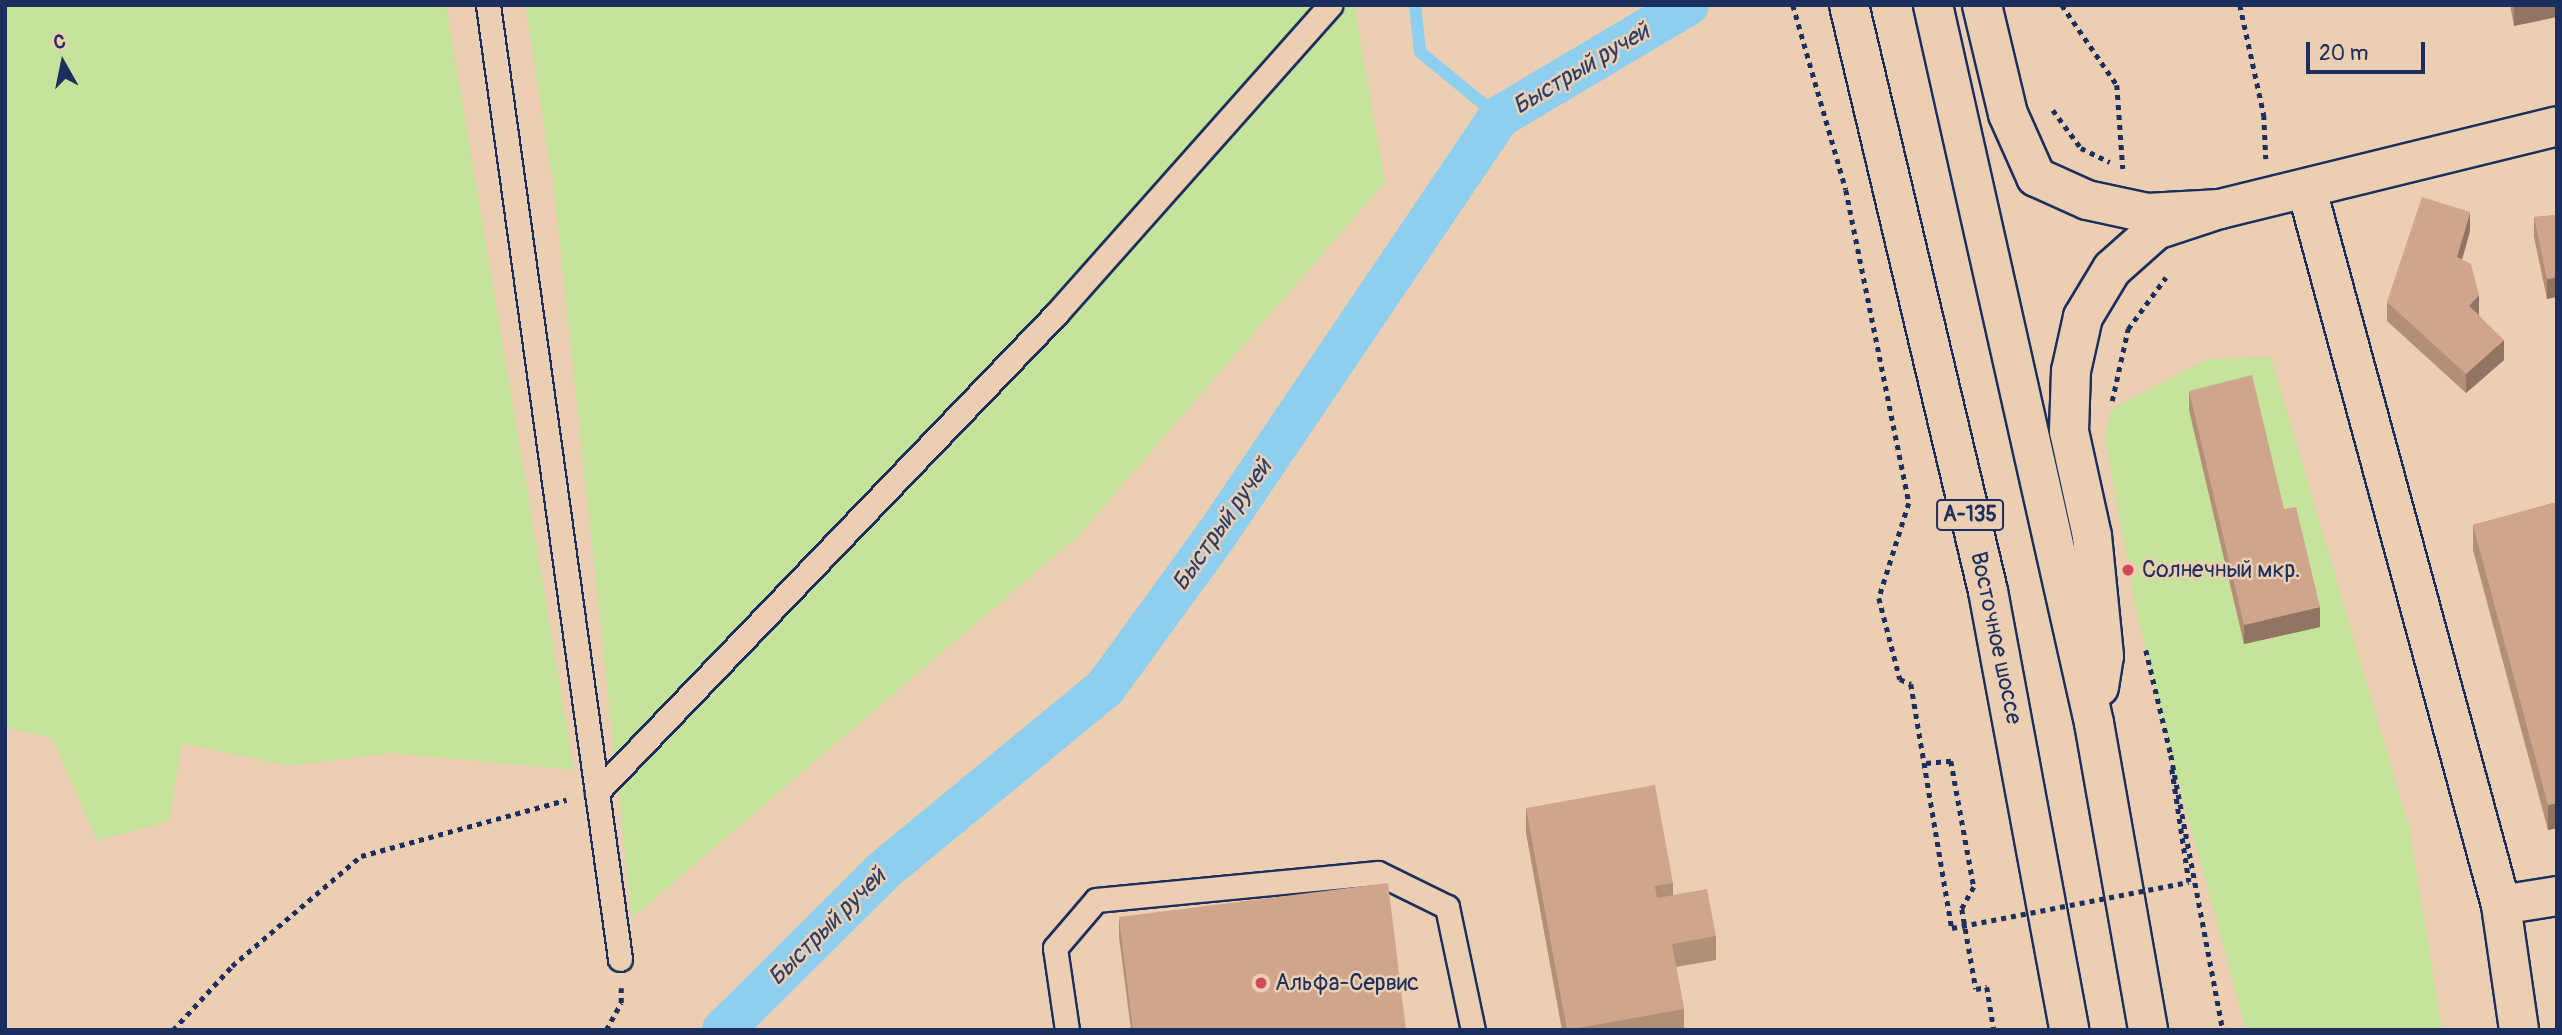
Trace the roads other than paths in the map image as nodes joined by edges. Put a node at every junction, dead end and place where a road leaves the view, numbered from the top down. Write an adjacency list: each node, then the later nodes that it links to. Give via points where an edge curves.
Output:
1 (488, 5): 10 (lane)
2 (1330, 5): 10 (lane, via 1056,314)
3 (1849, 5): 16 (main road, Восточное шоссе / А-135, via 1988,591)
4 (1933, 5): 9 (main road)
5 (1982, 5): 8 (main road, via 2008,114 2036,177 2087,200 2128,190 2147,212)
6 (2557, 126): 7 (main road)
7 (2307, 190): 8 (main road); 12 (main road)
8 (2220, 209): 9 (main road, via 2156,230 2112,269 2083,317 2071,371 2069,431 2092,536 2104,656)
9 (2094, 723): 17 (main road)
10 (597, 792): 13 (lane)
11 (2557, 896): 12 (main road)
12 (2501, 905): 18 (main road)
13 (620, 959)
14 (1067, 1030): 15 (lane, via 1055,948 1096,900 1378,873 1447,907)
15 (1473, 1030)
16 (2069, 1030)
17 (2148, 1030)
18 (2519, 1030)

